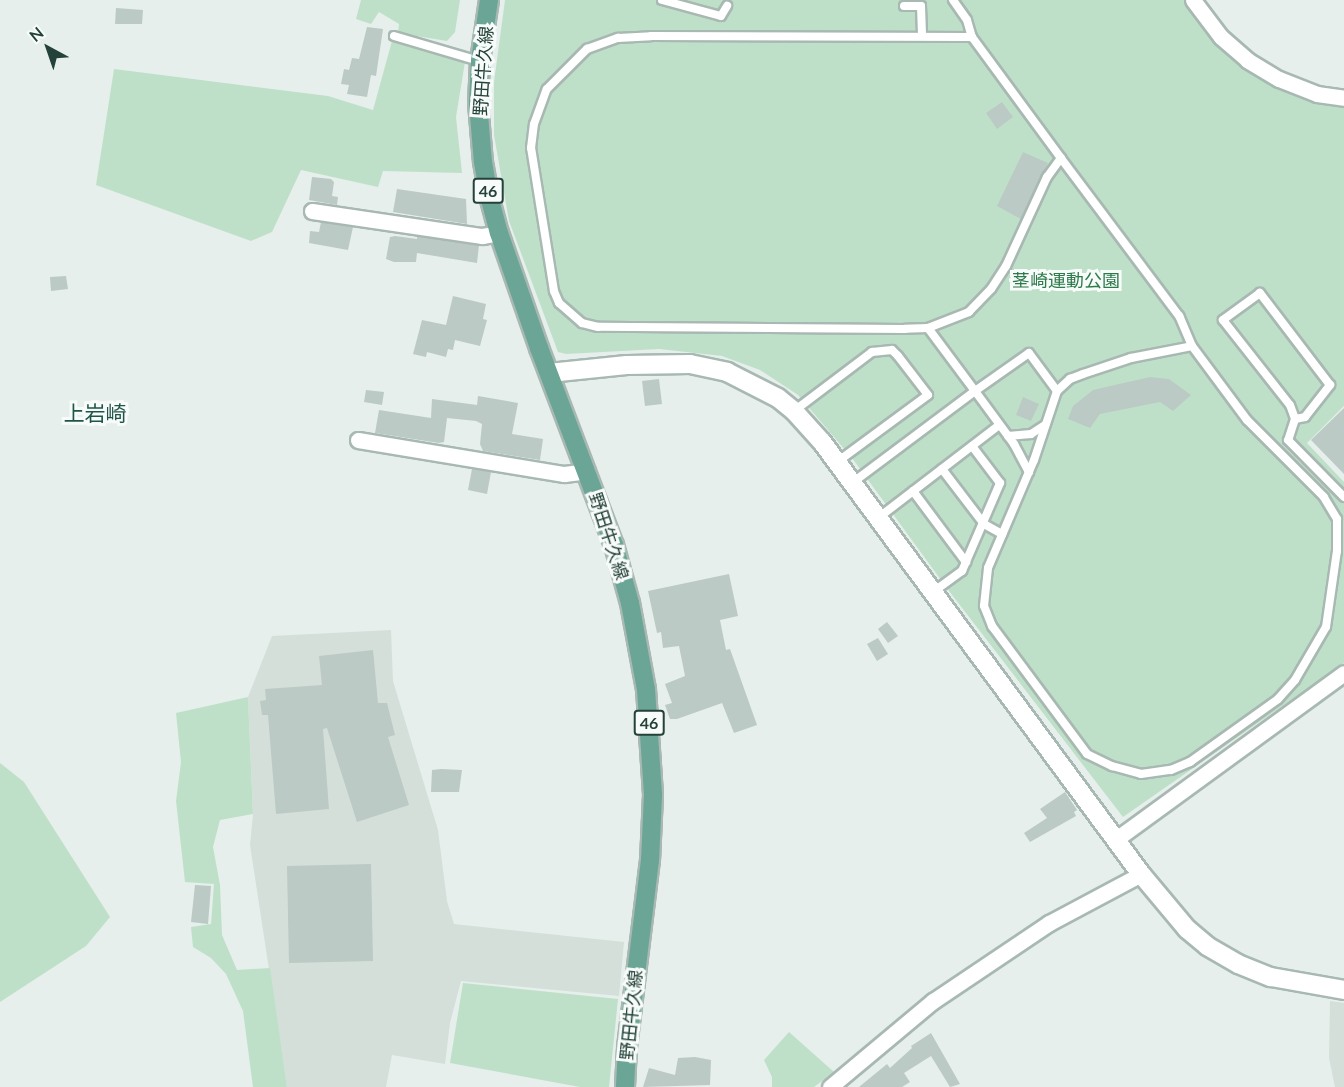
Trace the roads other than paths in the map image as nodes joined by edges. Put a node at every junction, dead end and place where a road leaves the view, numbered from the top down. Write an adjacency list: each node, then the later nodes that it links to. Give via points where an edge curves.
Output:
1 (489, 0): 10 (main road, 野田牛久線 / 46)
2 (662, 0): 5 (lane, via 721,16)
3 (953, 0): 9 (lane, via 968,20)
4 (1193, 0): 11 (street, via 1221,37 1247,60 1279,79 1317,94)
5 (727, 6)
6 (904, 6): 8 (lane, via 921,6)
7 (394, 36): 10 (lane)
8 (922, 36): 9 (lane); 15 (lane, via 618,38 587,49 548,89 534,124 531,148 554,291 559,303 582,323 610,327)
9 (972, 37): 12 (lane)
10 (480, 61): 14 (main road, 野田牛久線 / 46, via 478,103 483,162)
11 (1344, 98)
12 (1061, 158): 15 (lane, via 1047,177 1006,266 991,289 969,312); 16 (lane, via 1179,316)
13 (312, 211): 14 (street, via 482,236)
14 (499, 233): 17 (main road, 野田牛久線 / 46)
15 (928, 328): 19 (lane)
16 (1192, 346): 18 (lane, via 1131,358 1070,379); 36 (lane, via 1247,420 1324,497 1337,519 1337,551 1326,627 1295,680 1278,699 1190,762 1171,770 1141,774 1087,754 992,626 984,606 988,568)
17 (549, 373): 20 (street, via 672,363 712,368 746,380); 29 (main road, 野田牛久線 / 46)
18 (1057, 390): 19 (lane, via 1029,353); 22 (lane)
19 (975, 391): 23 (lane); 31 (lane)
20 (794, 411): 27 (street); 27 (lane, via 872,352 892,350 898,356 928,396)
21 (1295, 419): 21 (lane, via 1305,417 1330,385 1260,293 1223,320 1290,405); 33 (lane, via 1288,440)
22 (1046, 424): 24 (lane, via 1031,434); 30 (lane)
23 (999, 425): 24 (lane); 26 (lane)
24 (1008, 436): 30 (lane)
25 (358, 440): 29 (street, via 564,474)
26 (972, 446): 28 (lane); 35 (lane, via 1000,483)
27 (837, 462): 31 (street)
28 (942, 469): 32 (lane); 35 (lane)
29 (587, 471): 43 (main road, 野田牛久線 / 46, via 626,584 650,724 650,860)
30 (1029, 472): 36 (lane)
31 (852, 483): 34 (street)
32 (913, 491): 34 (lane); 37 (lane)
33 (1344, 497)
34 (878, 518): 38 (street)
35 (984, 524): 36 (lane); 37 (lane)
36 (1002, 534)
37 (966, 562): 38 (lane, via 962,571)
38 (933, 592): 40 (street)
39 (1344, 673): 40 (street)
40 (1115, 840): 41 (street)
41 (1141, 874): 42 (street, via 1187,929 1238,964 1293,983); 44 (street, via 1049,923 933,1001)
42 (1344, 990)
43 (625, 1087)
44 (830, 1087)

